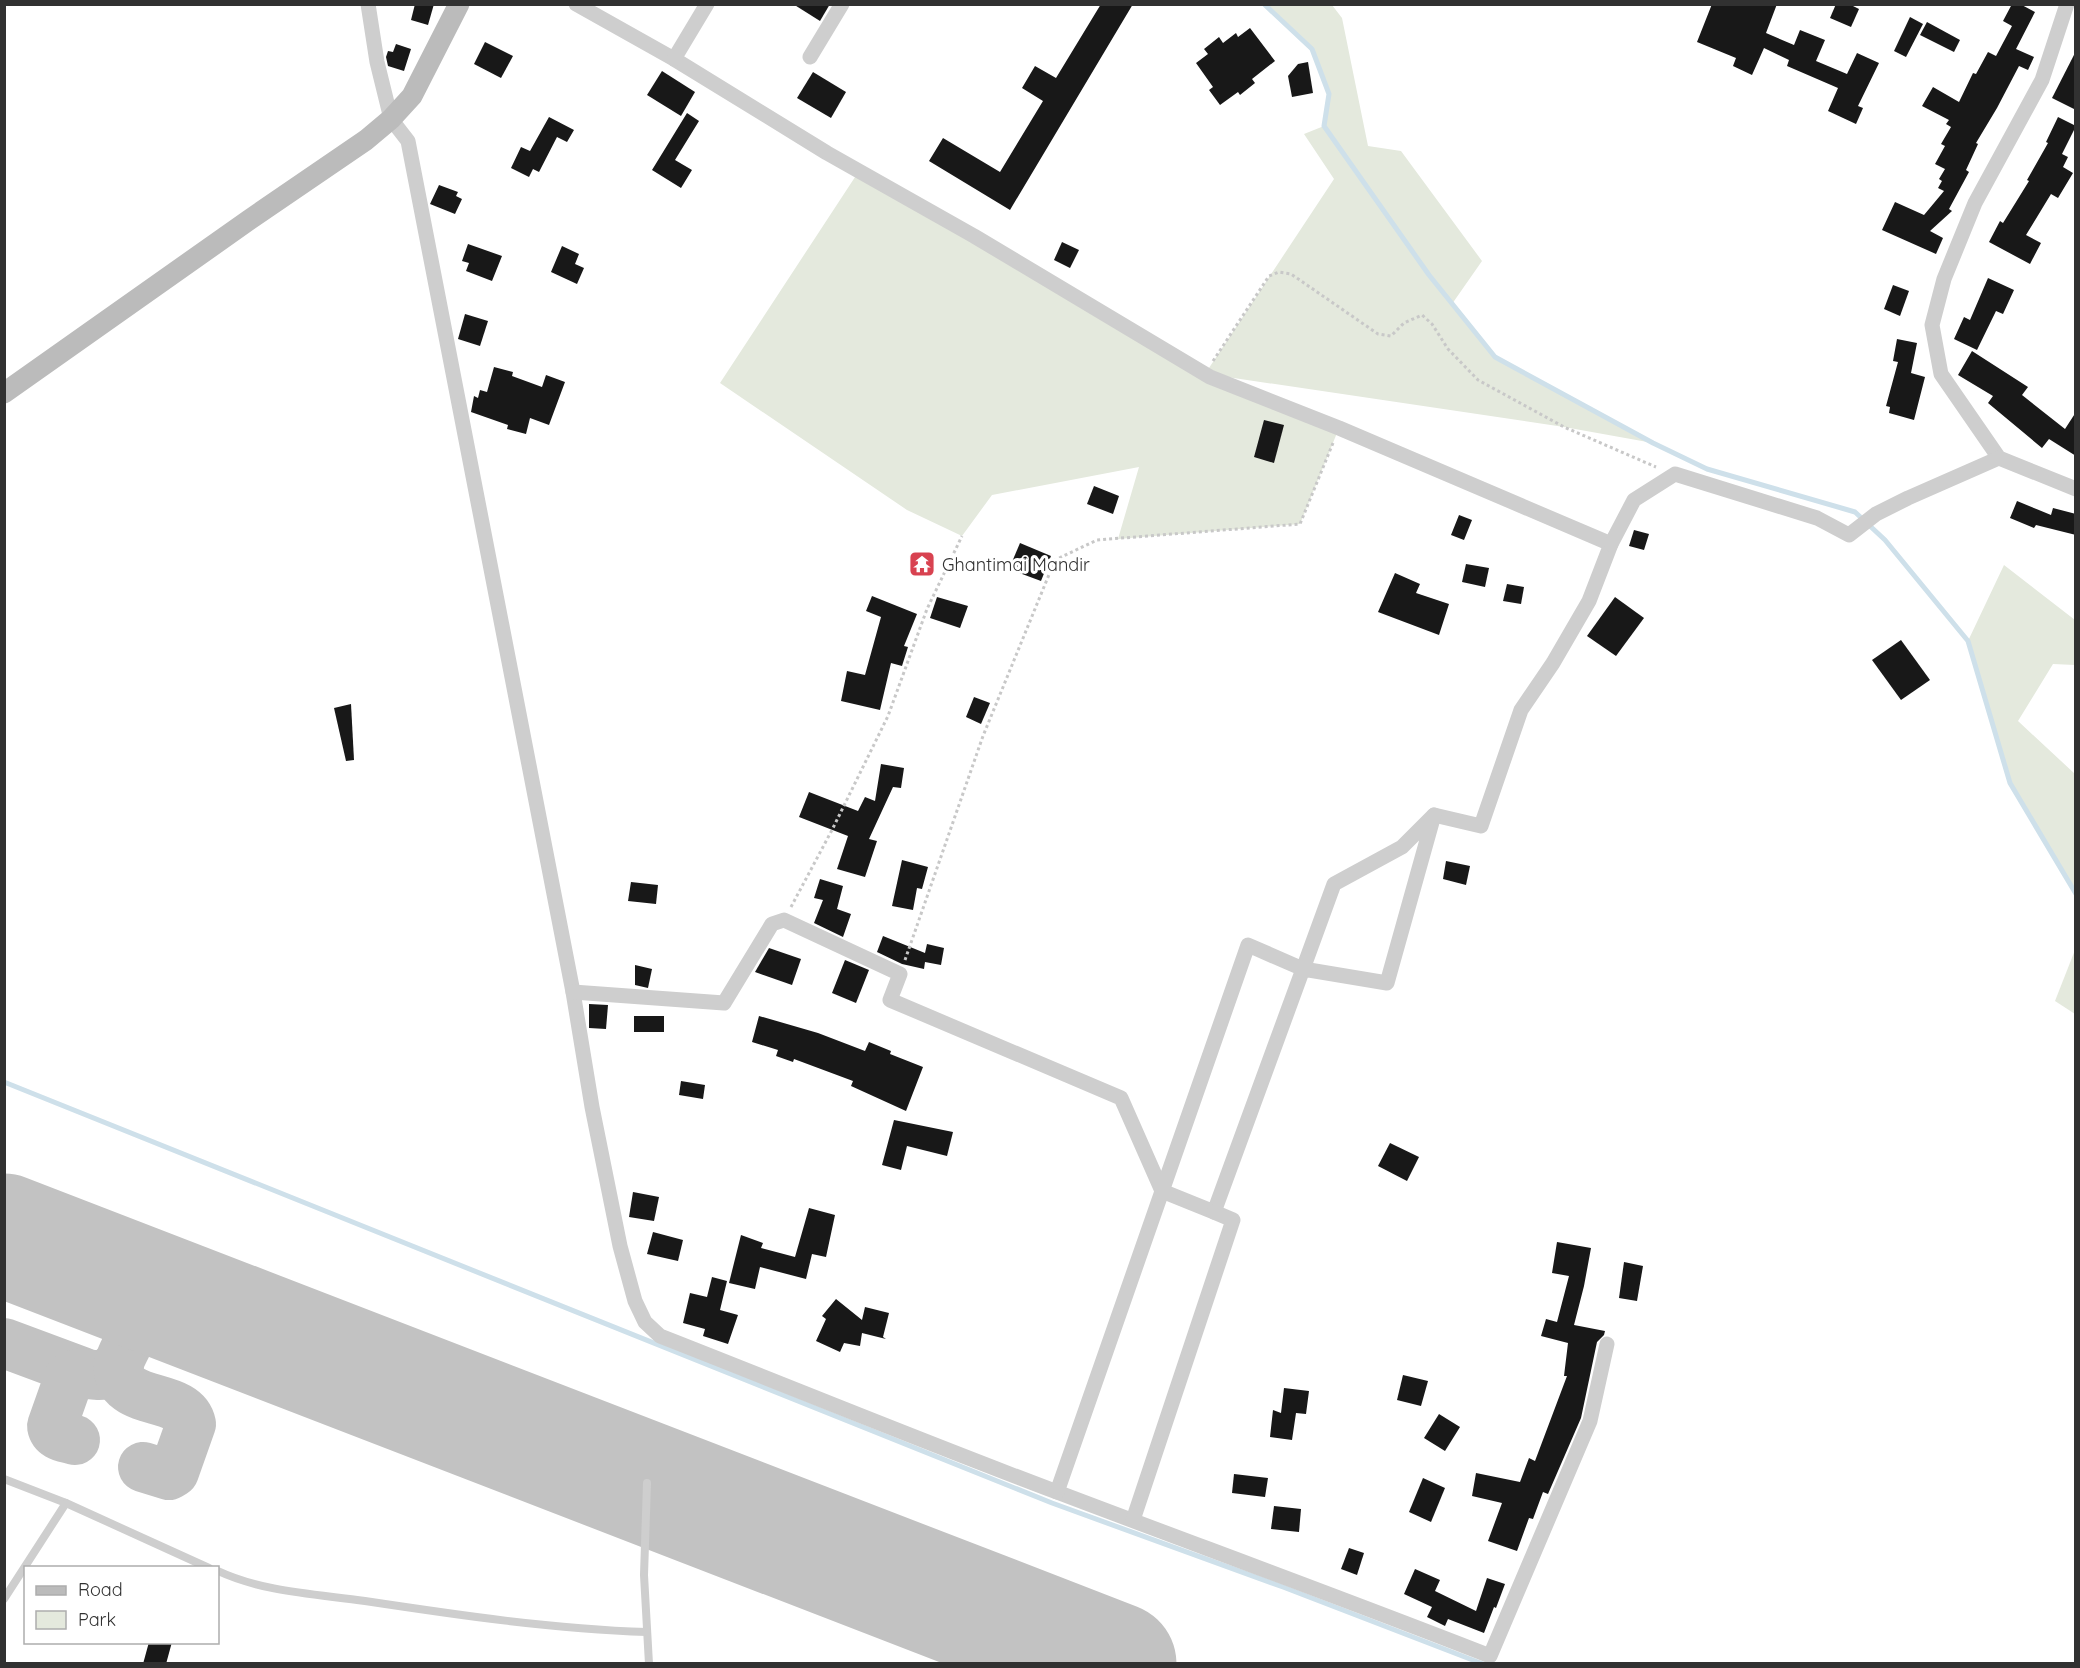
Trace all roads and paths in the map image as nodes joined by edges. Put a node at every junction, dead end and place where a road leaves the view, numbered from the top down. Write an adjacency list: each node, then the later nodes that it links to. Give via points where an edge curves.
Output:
1 (368, 4): 9 (street)
2 (459, 4): 9 (main road, via 412,96)
3 (576, 4): 8 (street)
4 (707, 4): 8 (street)
5 (842, 4): 7 (street)
6 (2067, 4): 13 (street, via 2042,80 1975,203 1944,279 1932,325 1941,374)
7 (810, 57)
8 (674, 59): 10 (street)
9 (391, 119): 11 (main road); 22 (street, via 408,141)
10 (1204, 374): 12 (street); 14 (path, via 1269,276 1279,272 1291,274 1378,334 1391,336 1404,323 1422,315 1478,380 1564,427)
11 (4, 393)
12 (1339, 428): 17 (street); 21 (path, via 1300,524 1097,540 1055,560 983,736)
13 (1999, 458): 14 (street, via 1876,514 1849,535 1817,518); 15 (street)
14 (1675, 474): 17 (street, via 1634,500)
15 (2076, 489)
16 (962, 536): 19 (path, via 927,609 888,716)
17 (1611, 544): 18 (street, via 1589,601 1521,710 1481,826)
18 (1434, 815): 20 (street, via 1402,847 1334,884); 20 (street, via 1387,983)
19 (784, 920): 21 (street); 22 (street, via 772,924 724,1003)
20 (1303, 969): 23 (street, via 1248,945); 24 (street)
21 (900, 974): 23 (street, via 890,1000 1121,1098)
22 (573, 992): 28 (street, via 620,1246 645,1322 660,1336)
23 (1162, 1191): 24 (street); 28 (street)
24 (1214, 1212): 30 (street, via 1233,1220)
25 (1607, 1344): 30 (street, via 1590,1420 1490,1656)
26 (4, 1479): 29 (lane)
27 (646, 1483): 36 (lane)
28 (1057, 1492): 30 (street)
29 (66, 1503): 31 (lane); 32 (lane)
30 (1133, 1520)
31 (25, 1566)
32 (205, 1566)
33 (24, 1568): 35 (lane)
34 (219, 1571): 36 (lane, via 290,1591 482,1618)
35 (4, 1599)
36 (647, 1632): 37 (lane)
37 (649, 1664)

